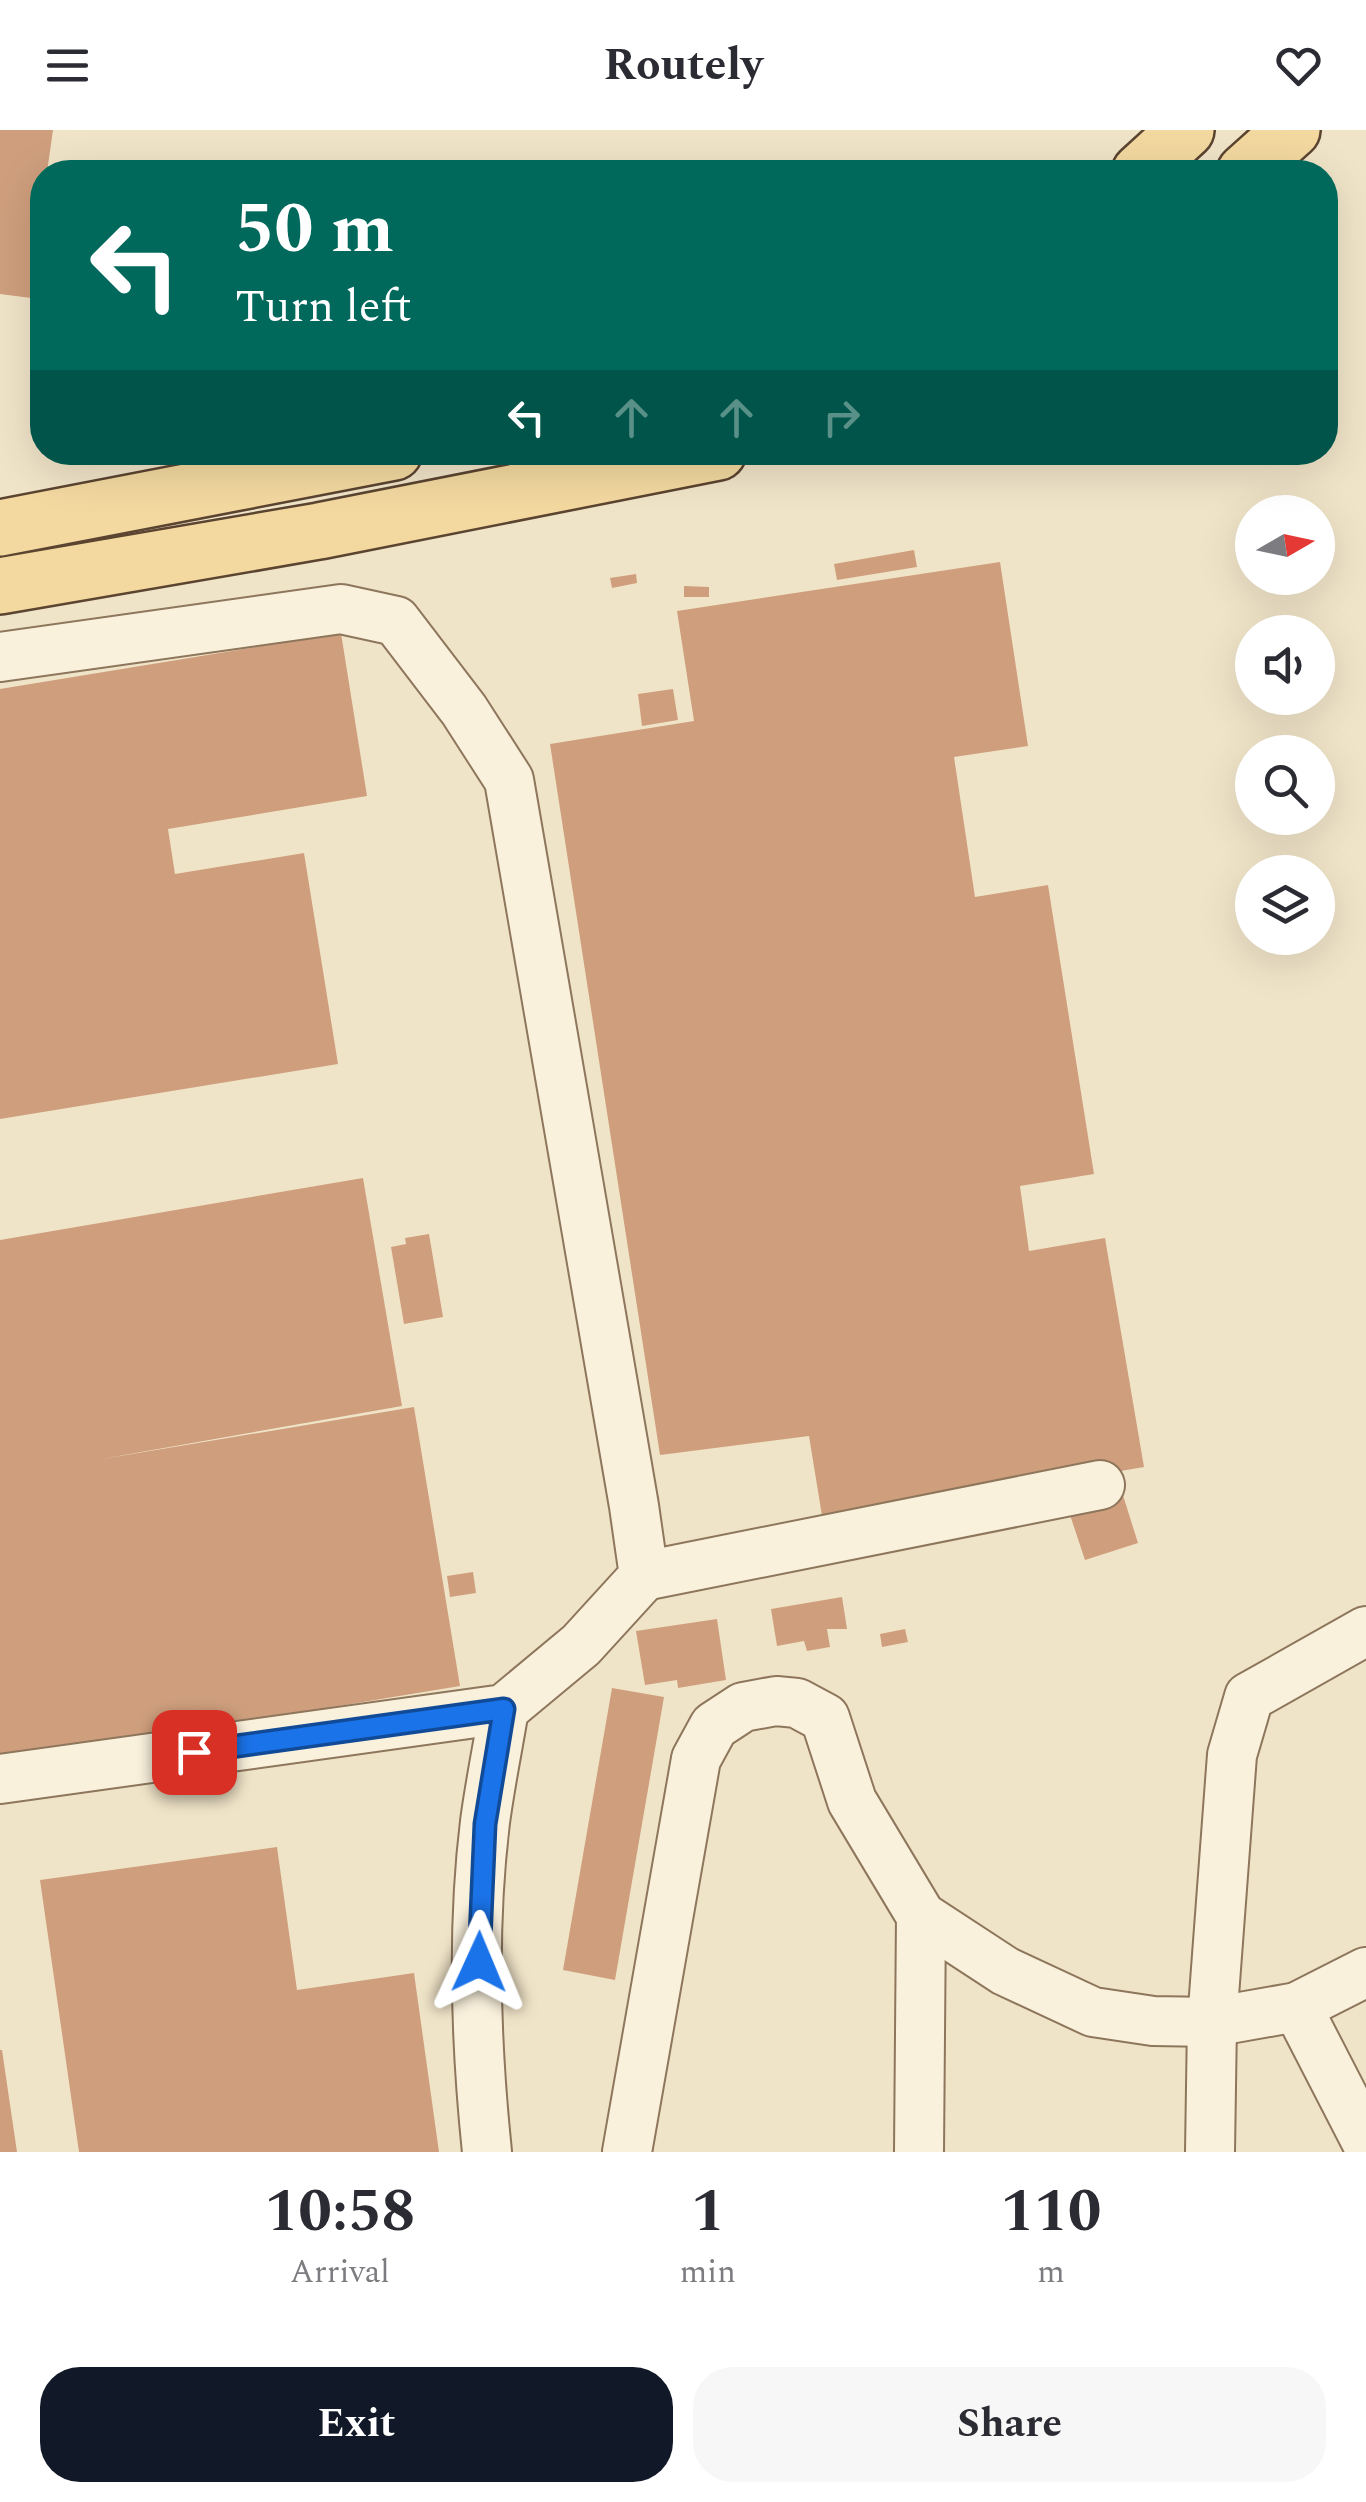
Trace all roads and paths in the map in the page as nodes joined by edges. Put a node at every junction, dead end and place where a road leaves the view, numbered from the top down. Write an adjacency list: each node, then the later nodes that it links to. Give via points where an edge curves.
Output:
1 (1186, 130): 3 (main road)
2 (1292, 130): 4 (main road)
3 (1153, 160)
4 (1258, 160)
5 (327, 465): 7 (main road)
6 (653, 465): 8 (main road, via 319,532)
7 (0, 528)
8 (0, 586)
9 (0, 657): 11 (street, via 341,609 396,620 464,710 510,780)
10 (1100, 1485): 11 (street)
11 (644, 1576): 13 (street, via 581,1645)
12 (1366, 1631): 18 (street, via 1249,1698 1232,1755)
13 (504, 1709): 14 (street); 20 (street, via 485,1824 479,1929)
14 (0, 1778)
15 (920, 1916): 18 (street, via 1005,1971 1093,2012); 21 (street, via 852,1801 825,1718 797,1702 776,1701 744,1708 714,1726 696,1759); 22 (street)
16 (1366, 1972): 17 (street)
17 (1296, 2008): 18 (street); 19 (street)
18 (1212, 2022): 23 (street)
19 (1366, 2142)
20 (487, 2152)
21 (627, 2152)
22 (919, 2152)
23 (1210, 2152)

